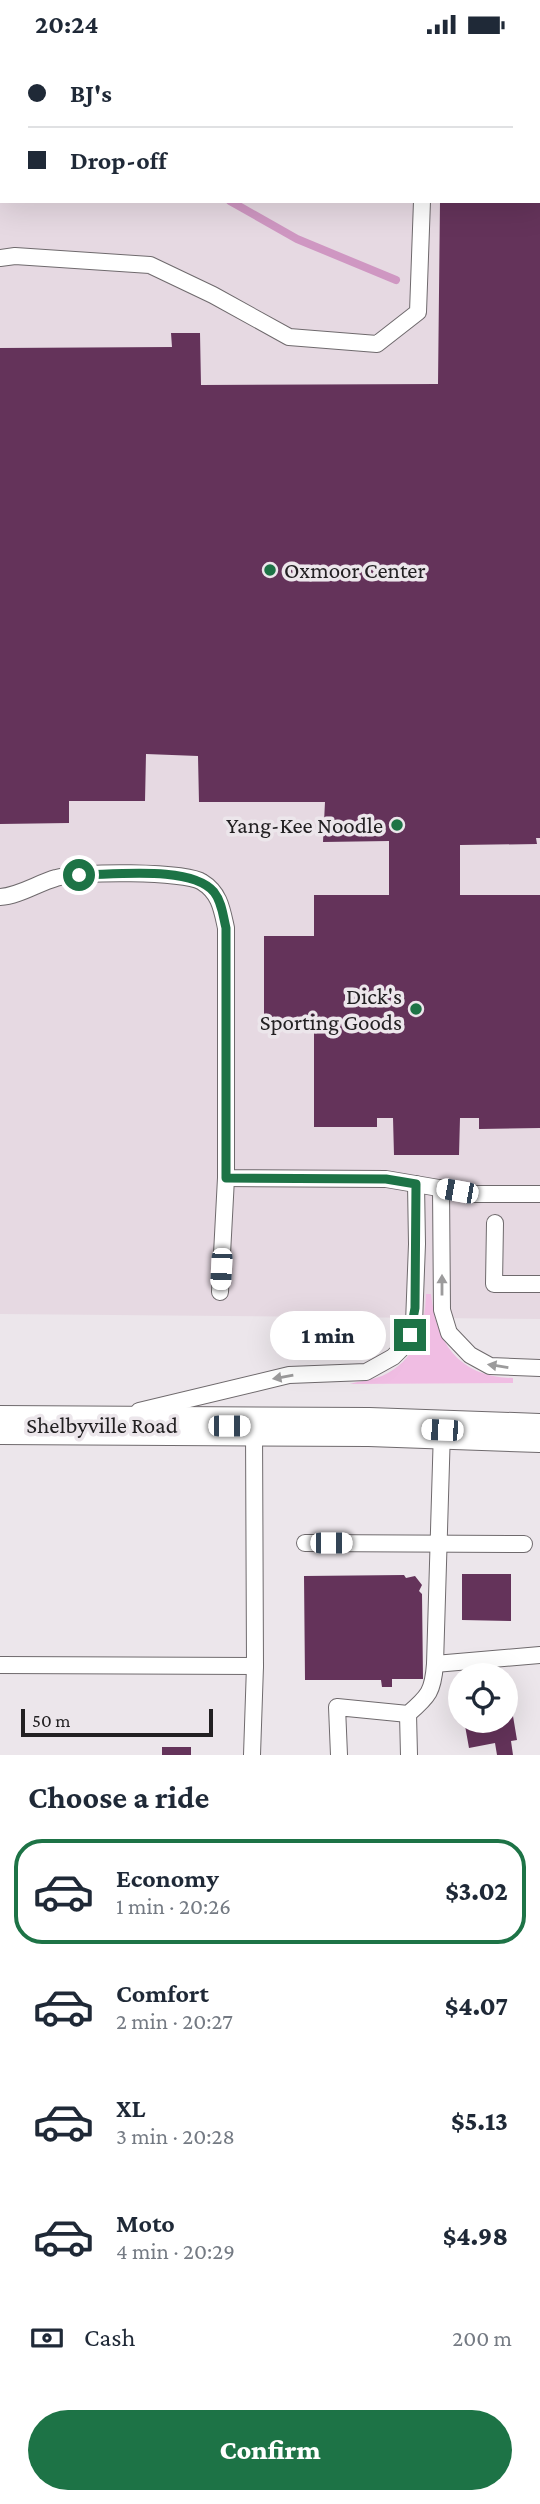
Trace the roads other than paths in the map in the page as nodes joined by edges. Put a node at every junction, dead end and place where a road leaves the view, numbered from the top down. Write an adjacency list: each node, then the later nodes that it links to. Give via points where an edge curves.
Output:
1 (422, 203): 2 (lane, via 418,312 377,344 289,337 150,265)
2 (0, 258)
3 (0, 897): 4 (lane, via 79,875 183,876 201,881 215,894 226,928)
4 (226, 1178): 5 (lane, via 386,1179); 10 (lane)
5 (416, 1184): 6 (lane); 13 (lane, one-way to 13, via 415,1316 410,1335 393,1357 366,1371 289,1374)
6 (441, 1188): 7 (lane); 11 (lane, one-way to 6, via 490,1366 470,1355 449,1333 442,1310)
7 (540, 1194)
8 (495, 1223): 9 (lane, via 494,1284)
9 (540, 1285)
10 (220, 1292)
11 (540, 1368)
12 (0, 1425): 13 (main road, Shelbyville Road)
13 (81, 1425): 14 (main road, Shelbyville Road)
14 (254, 1426): 15 (main road, Shelbyville Road); 23 (lane)
15 (442, 1430): 16 (main road, Shelbyville Road); 18 (lane)
16 (540, 1433)
17 (305, 1543): 18 (lane)
18 (438, 1543): 19 (lane); 21 (lane)
19 (524, 1544)
20 (540, 1655): 21 (lane)
21 (435, 1664): 24 (lane, via 433,1686)
22 (0, 1665): 23 (lane)
23 (255, 1666): 25 (lane)
24 (408, 1714): 26 (lane, via 337,1707); 27 (lane)
25 (252, 1755)
26 (339, 1755)
27 (409, 1755)

